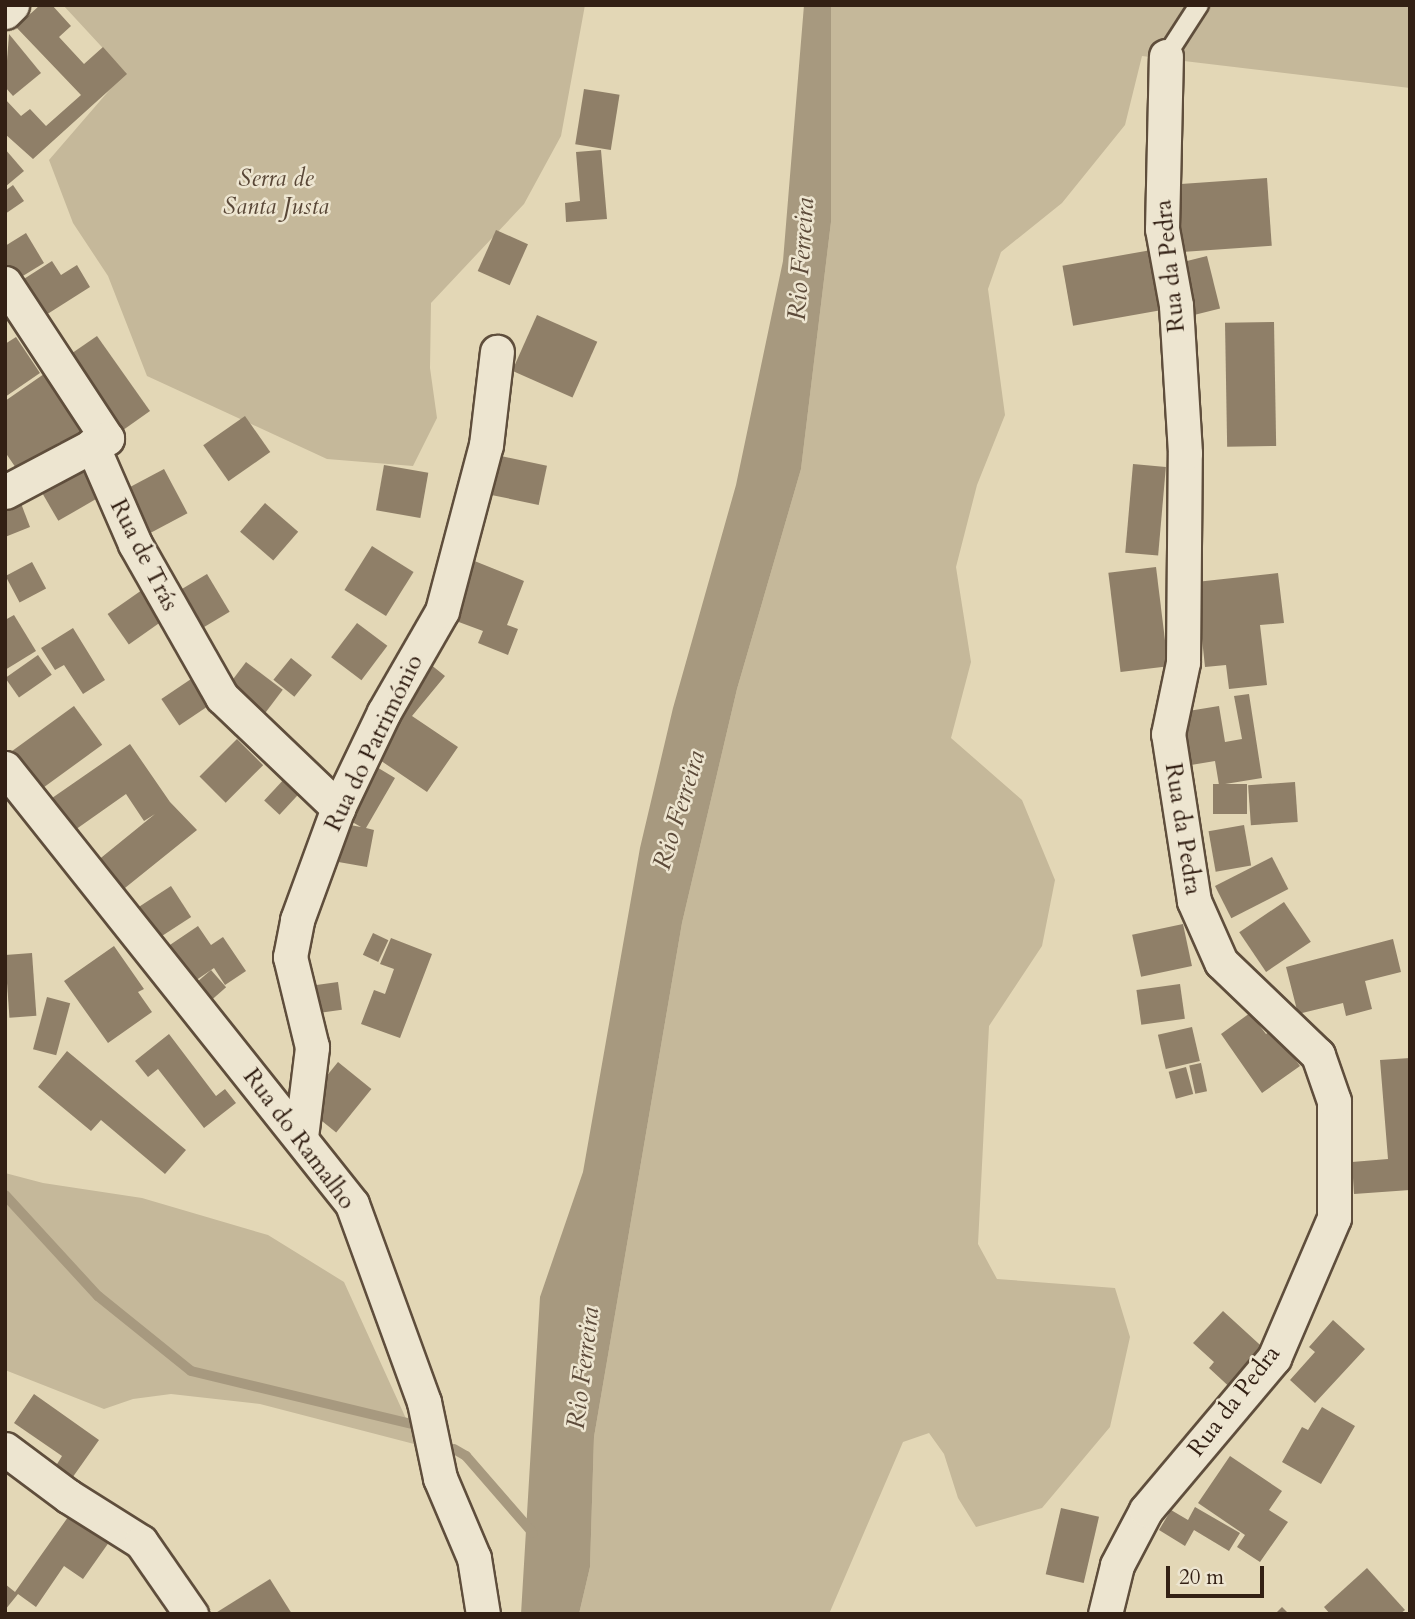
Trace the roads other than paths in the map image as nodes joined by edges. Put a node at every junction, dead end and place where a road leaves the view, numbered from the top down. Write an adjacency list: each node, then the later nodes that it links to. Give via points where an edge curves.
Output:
1 (12, 5): 3 (street)
2 (1199, 5): 4 (lane)
3 (5, 12)
4 (1166, 56): 15 (street, Rua da Pedra, via 1162,229 1176,305 1185,453 1183,662 1168,734 1194,901 1221,962 1318,1055 1334,1101 1334,1218 1274,1358 1146,1510 1117,1565)
5 (5, 283): 7 (street, via 107,438)
6 (497, 352): 10 (street, Rua do Património, via 486,445 442,611 384,712)
7 (92, 445): 8 (street); 10 (street, Rua de Trás, via 135,544 222,697)
8 (5, 492)
9 (5, 768): 11 (street, Rua do Ramalho)
10 (338, 808): 11 (street, Rua do Património, via 297,920 290,957 312,1047)
11 (301, 1136): 14 (street, Rua do Ramalho, via 352,1204 424,1402 440,1478 474,1558)
12 (5, 1449): 13 (street, via 141,1542)
13 (191, 1614)
14 (482, 1614)
15 (1105, 1614)

